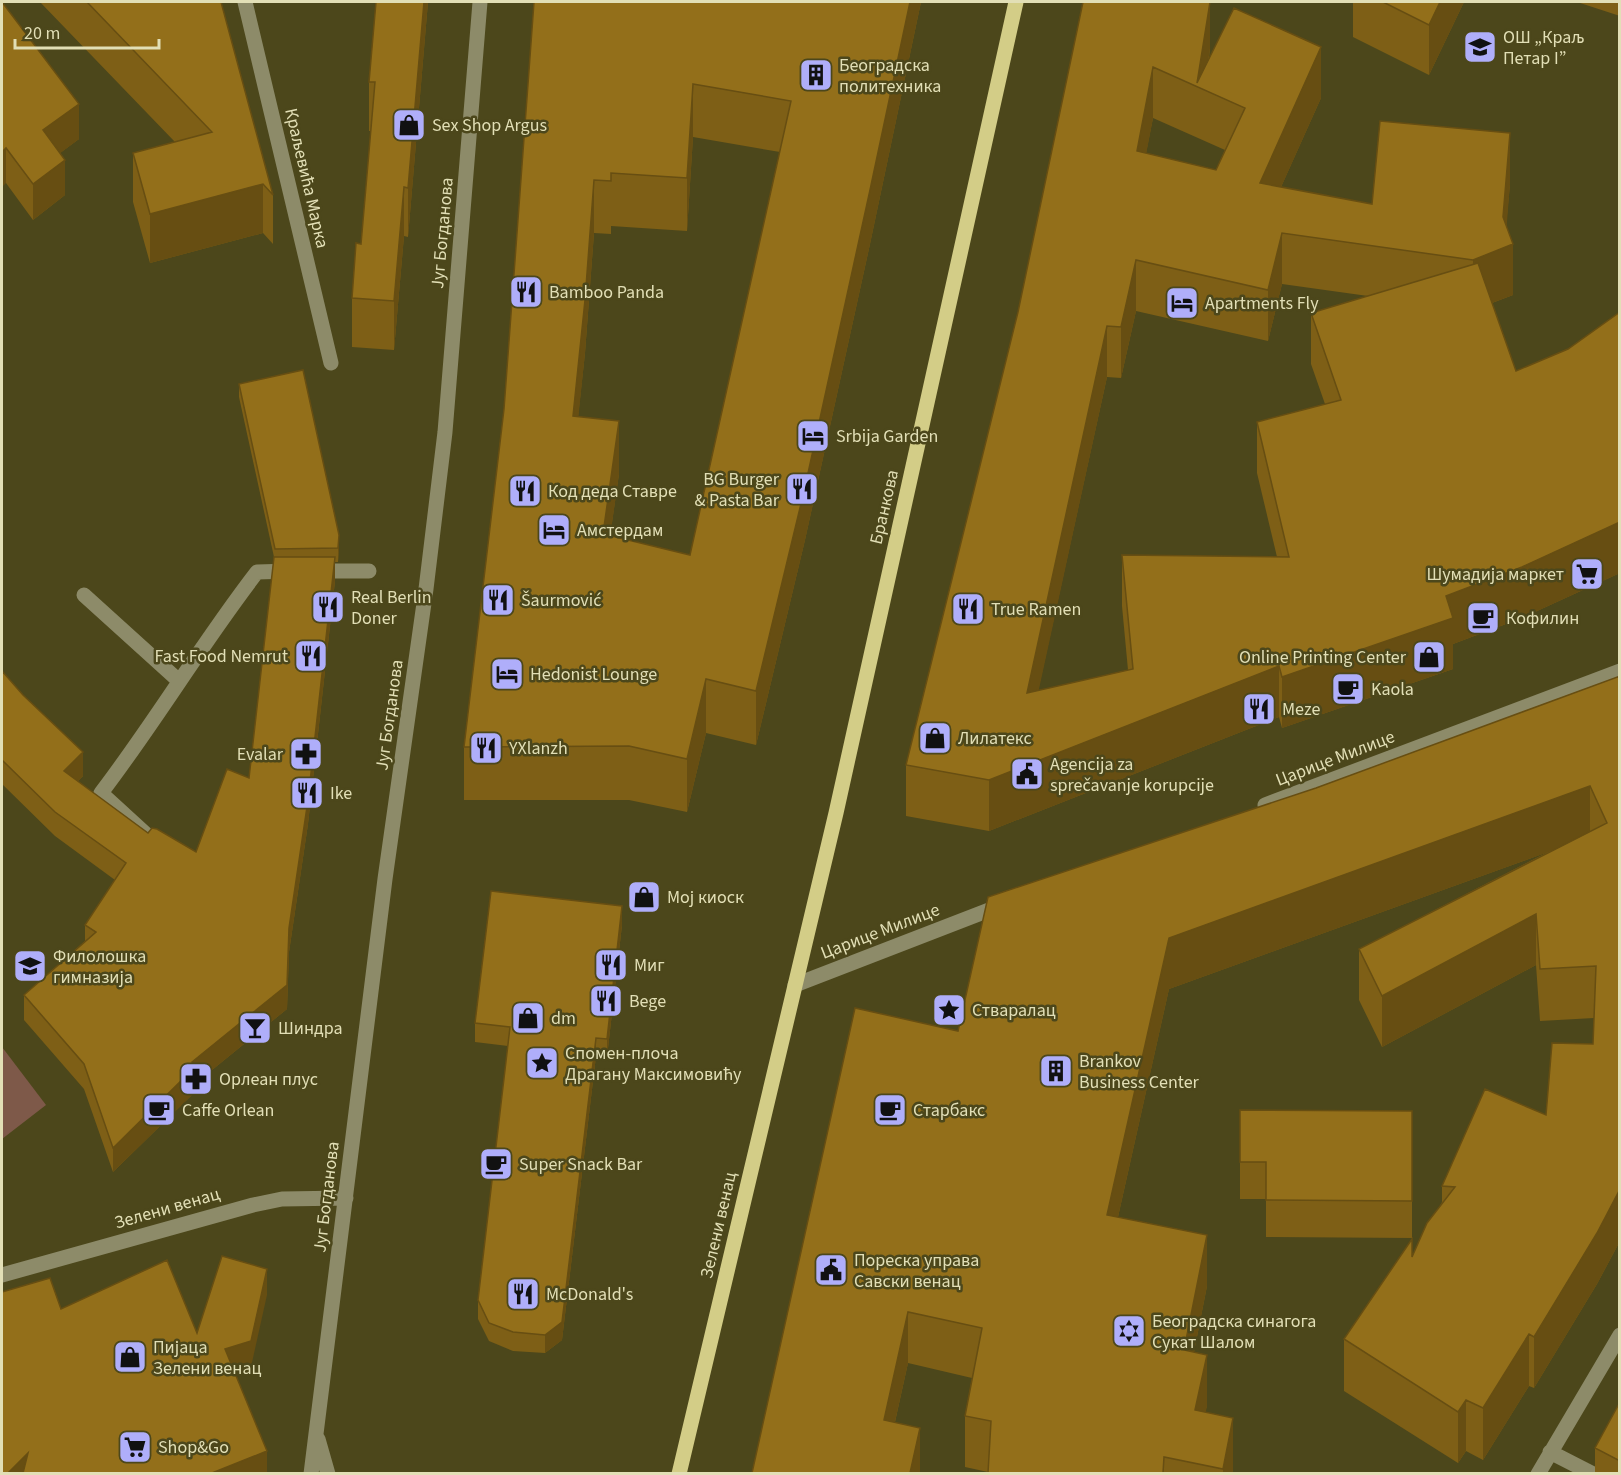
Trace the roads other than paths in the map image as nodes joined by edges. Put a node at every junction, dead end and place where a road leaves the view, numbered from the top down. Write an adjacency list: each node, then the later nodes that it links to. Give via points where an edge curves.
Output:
1 (245, 2): 4 (street, Краљевића Марка)
2 (480, 2): 13 (street, Југ Богданова, via 445,432)
3 (1016, 2): 12 (main road, Бранкова)
4 (331, 363)
5 (369, 571): 8 (street, via 257,572)
6 (84, 595): 8 (street)
7 (1620, 671): 9 (street, Царице Милице)
8 (179, 681): 10 (street, via 101,793)
9 (1255, 809)
10 (157, 844)
11 (1011, 902): 12 (street, Царице Милице)
12 (795, 985): 20 (main road, Зелени венац)
13 (346, 1198): 14 (street, Зелени венац, via 282,1199 253,1205); 16 (street, Југ Богданова)
14 (2, 1275)
15 (1620, 1335): 17 (street)
16 (315, 1431): 18 (street, Југ Богданова); 19 (street, Југ Богданова)
17 (1550, 1452): 21 (street); 22 (street)
18 (311, 1473)
19 (328, 1473)
20 (679, 1473)
21 (1538, 1473)
22 (1593, 1473)

